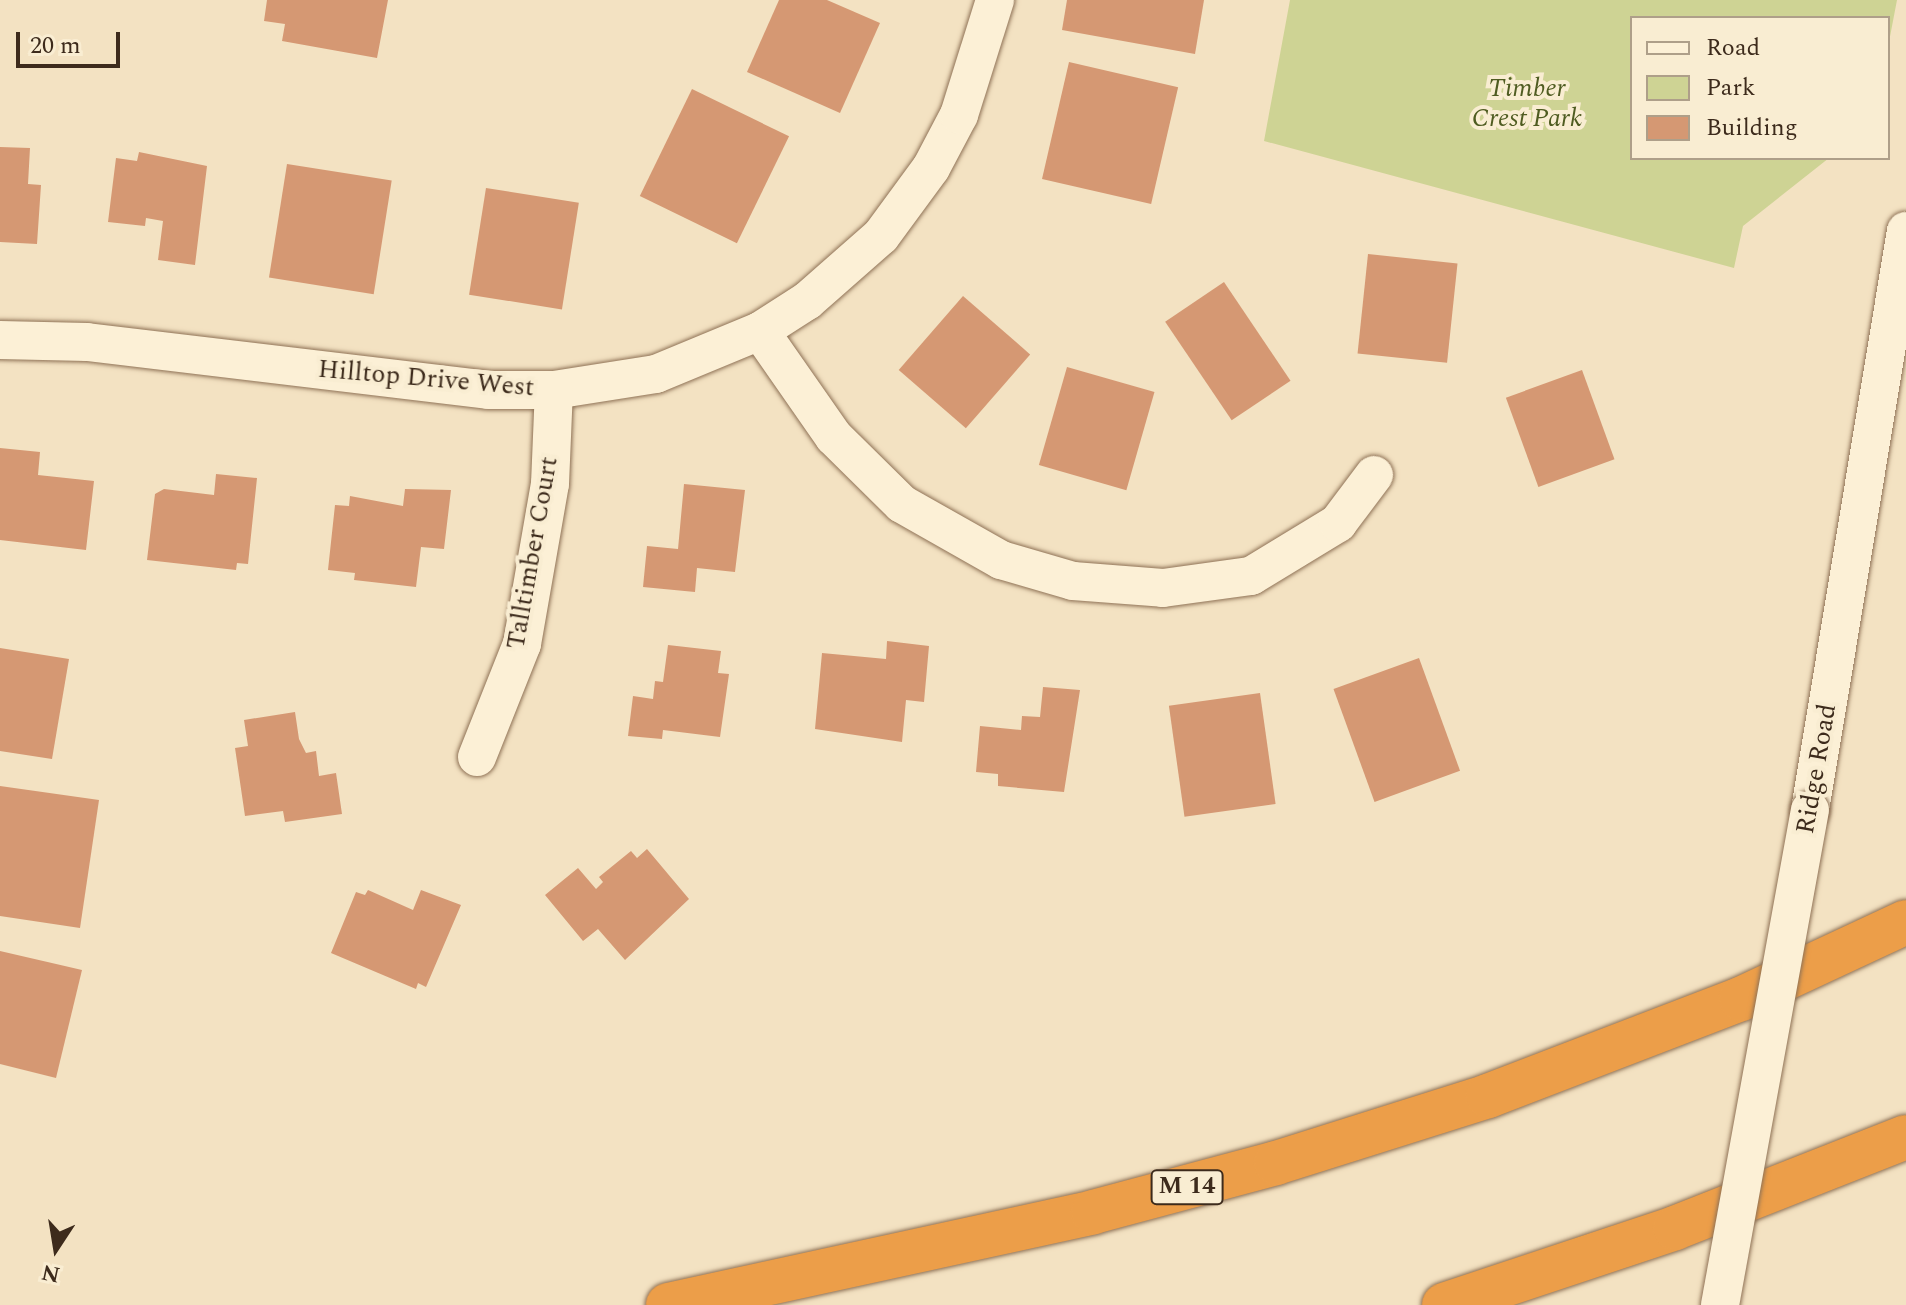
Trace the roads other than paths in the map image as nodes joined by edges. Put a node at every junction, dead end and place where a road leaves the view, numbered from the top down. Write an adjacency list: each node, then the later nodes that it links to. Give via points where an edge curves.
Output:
1 (995, 0): 3 (street, Hilltop Drive West, via 959,115 907,203 840,275)
2 (1906, 231): 12 (street, Ridge Road, bridge, via 1810,810)
3 (760, 331): 5 (street, Hilltop Drive West, via 656,374); 6 (street, via 834,437 902,504 967,545 1061,578 1163,588 1251,576 1338,523)
4 (0, 340): 5 (street, Hilltop Drive West, via 87,342 488,390)
5 (554, 390): 7 (street, Talltimber Court, via 550,484 522,644)
6 (1374, 475)
7 (477, 757)
8 (1906, 922): 10 (highway, M 14, via 1741,999 1488,1096 1276,1163 1093,1212)
9 (1906, 1137): 11 (highway, via 1675,1228)
10 (668, 1305)
11 (1444, 1305)
12 (1720, 1305)

